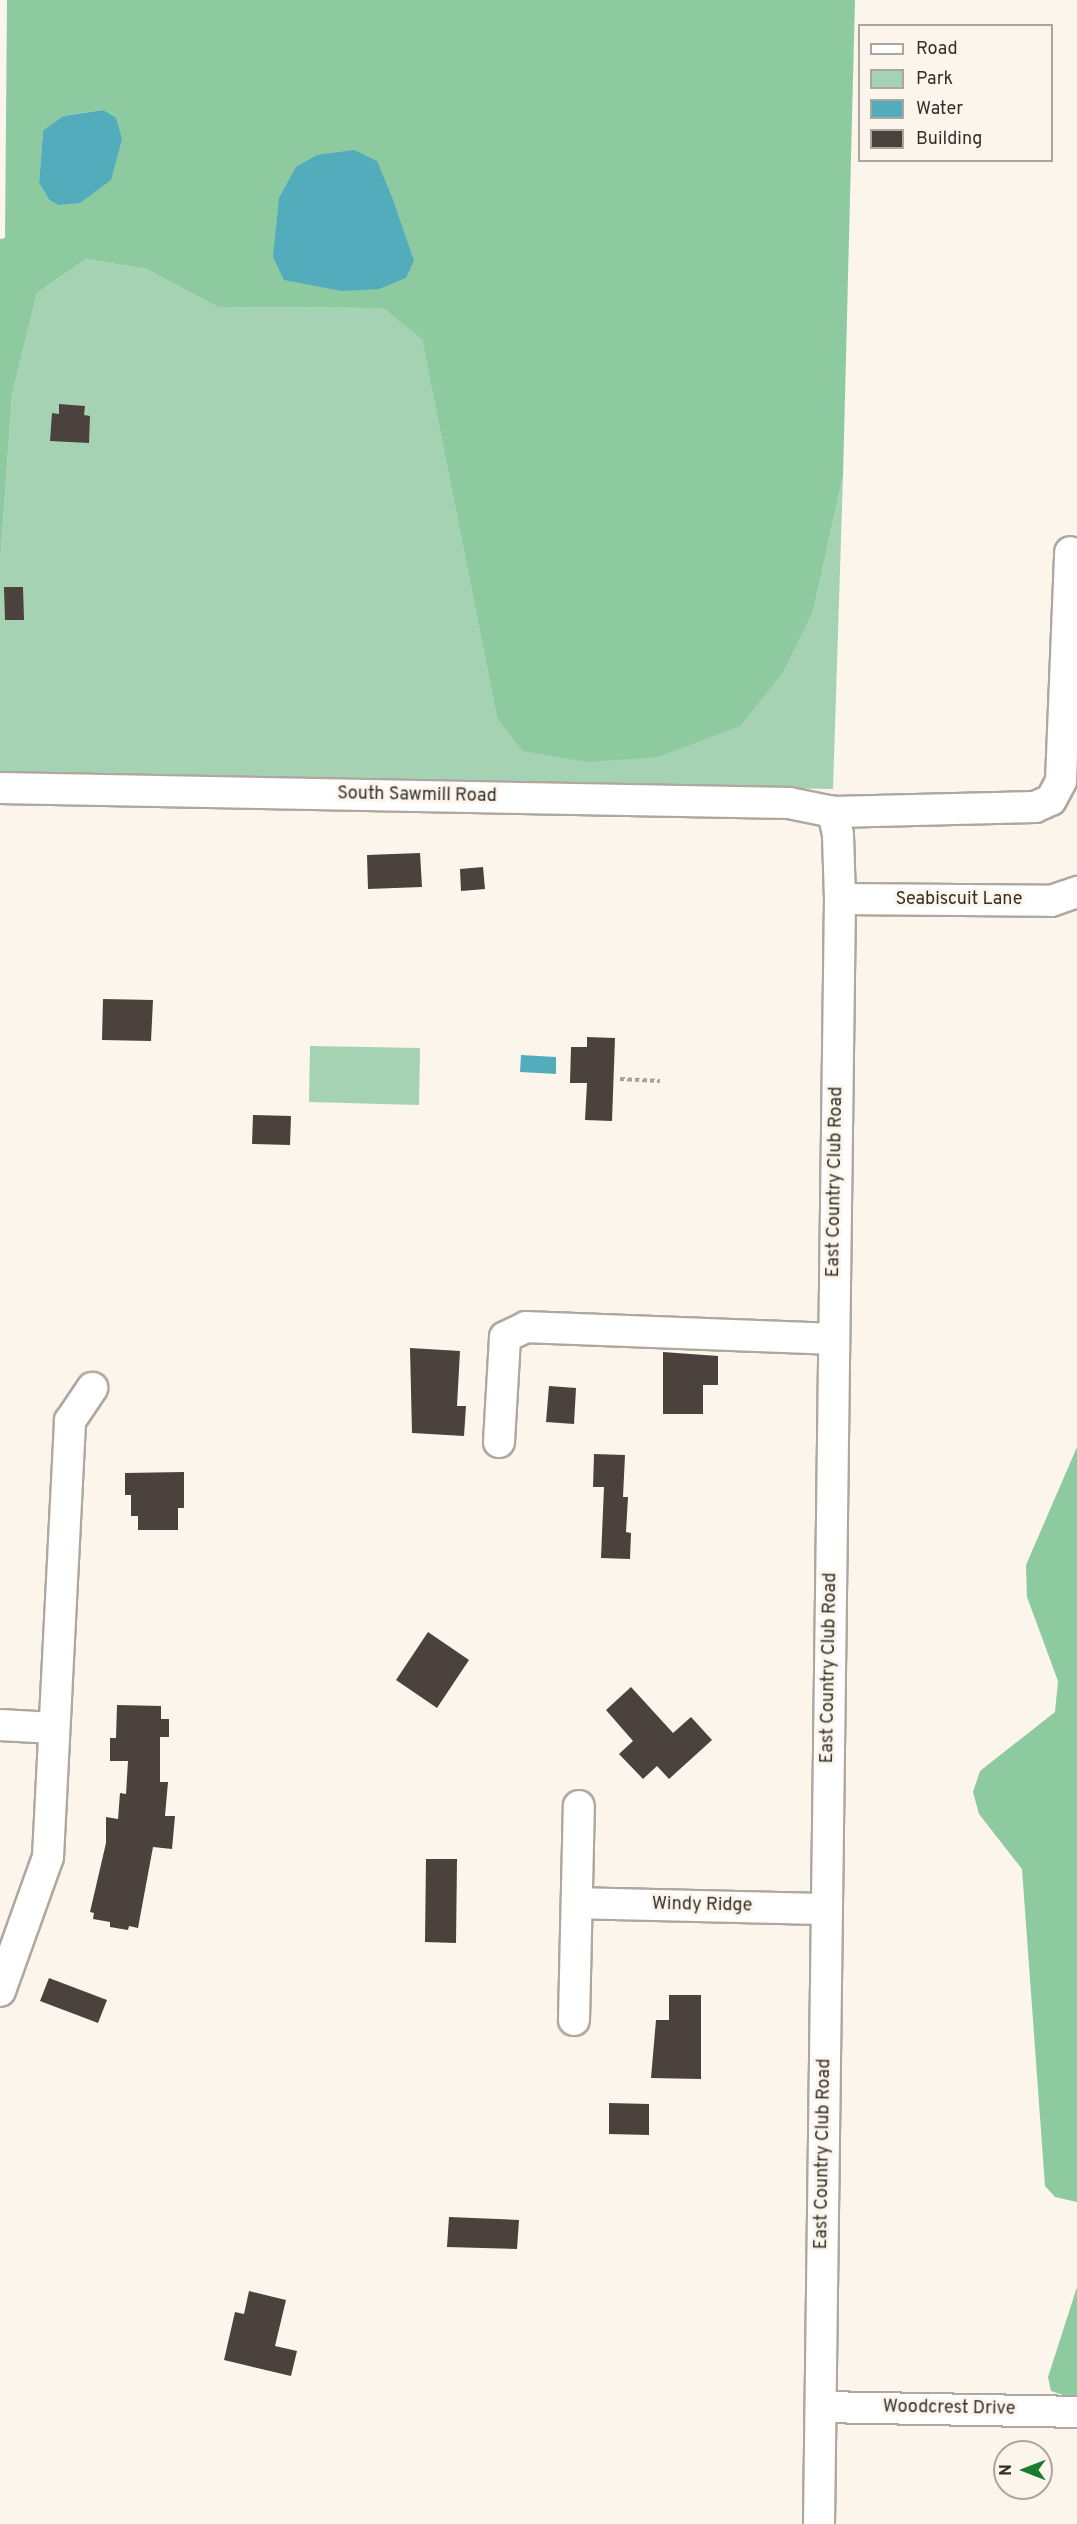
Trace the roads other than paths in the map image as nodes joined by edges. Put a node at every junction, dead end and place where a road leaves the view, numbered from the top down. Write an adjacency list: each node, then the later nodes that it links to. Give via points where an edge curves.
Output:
1 (1070, 552): 3 (street, South Sawmill Road, via 1061,781 1052,800 1035,807 1005,809)
2 (0, 788): 3 (street, South Sawmill Road, via 789,803)
3 (833, 812): 5 (street, East Country Club Road, via 838,835)
4 (1077, 892): 5 (street, Seabiscuit Lane, via 1051,901)
5 (840, 899): 6 (street, East Country Club Road)
6 (834, 1339): 8 (street, via 526,1327 504,1337); 13 (street, East Country Club Road)
7 (92, 1388): 10 (street, via 70,1420)
8 (499, 1442)
9 (0, 1725): 10 (street)
10 (54, 1728): 14 (street, via 48,1857)
11 (579, 1806): 12 (street)
12 (577, 1903): 13 (street, Windy Ridge); 15 (street)
13 (827, 1909): 16 (street, East Country Club Road)
14 (0, 1991)
15 (574, 2020)
16 (821, 2407): 17 (street, Woodcrest Drive); 18 (street, East Country Club Road)
17 (1077, 2412)
18 (819, 2524)

